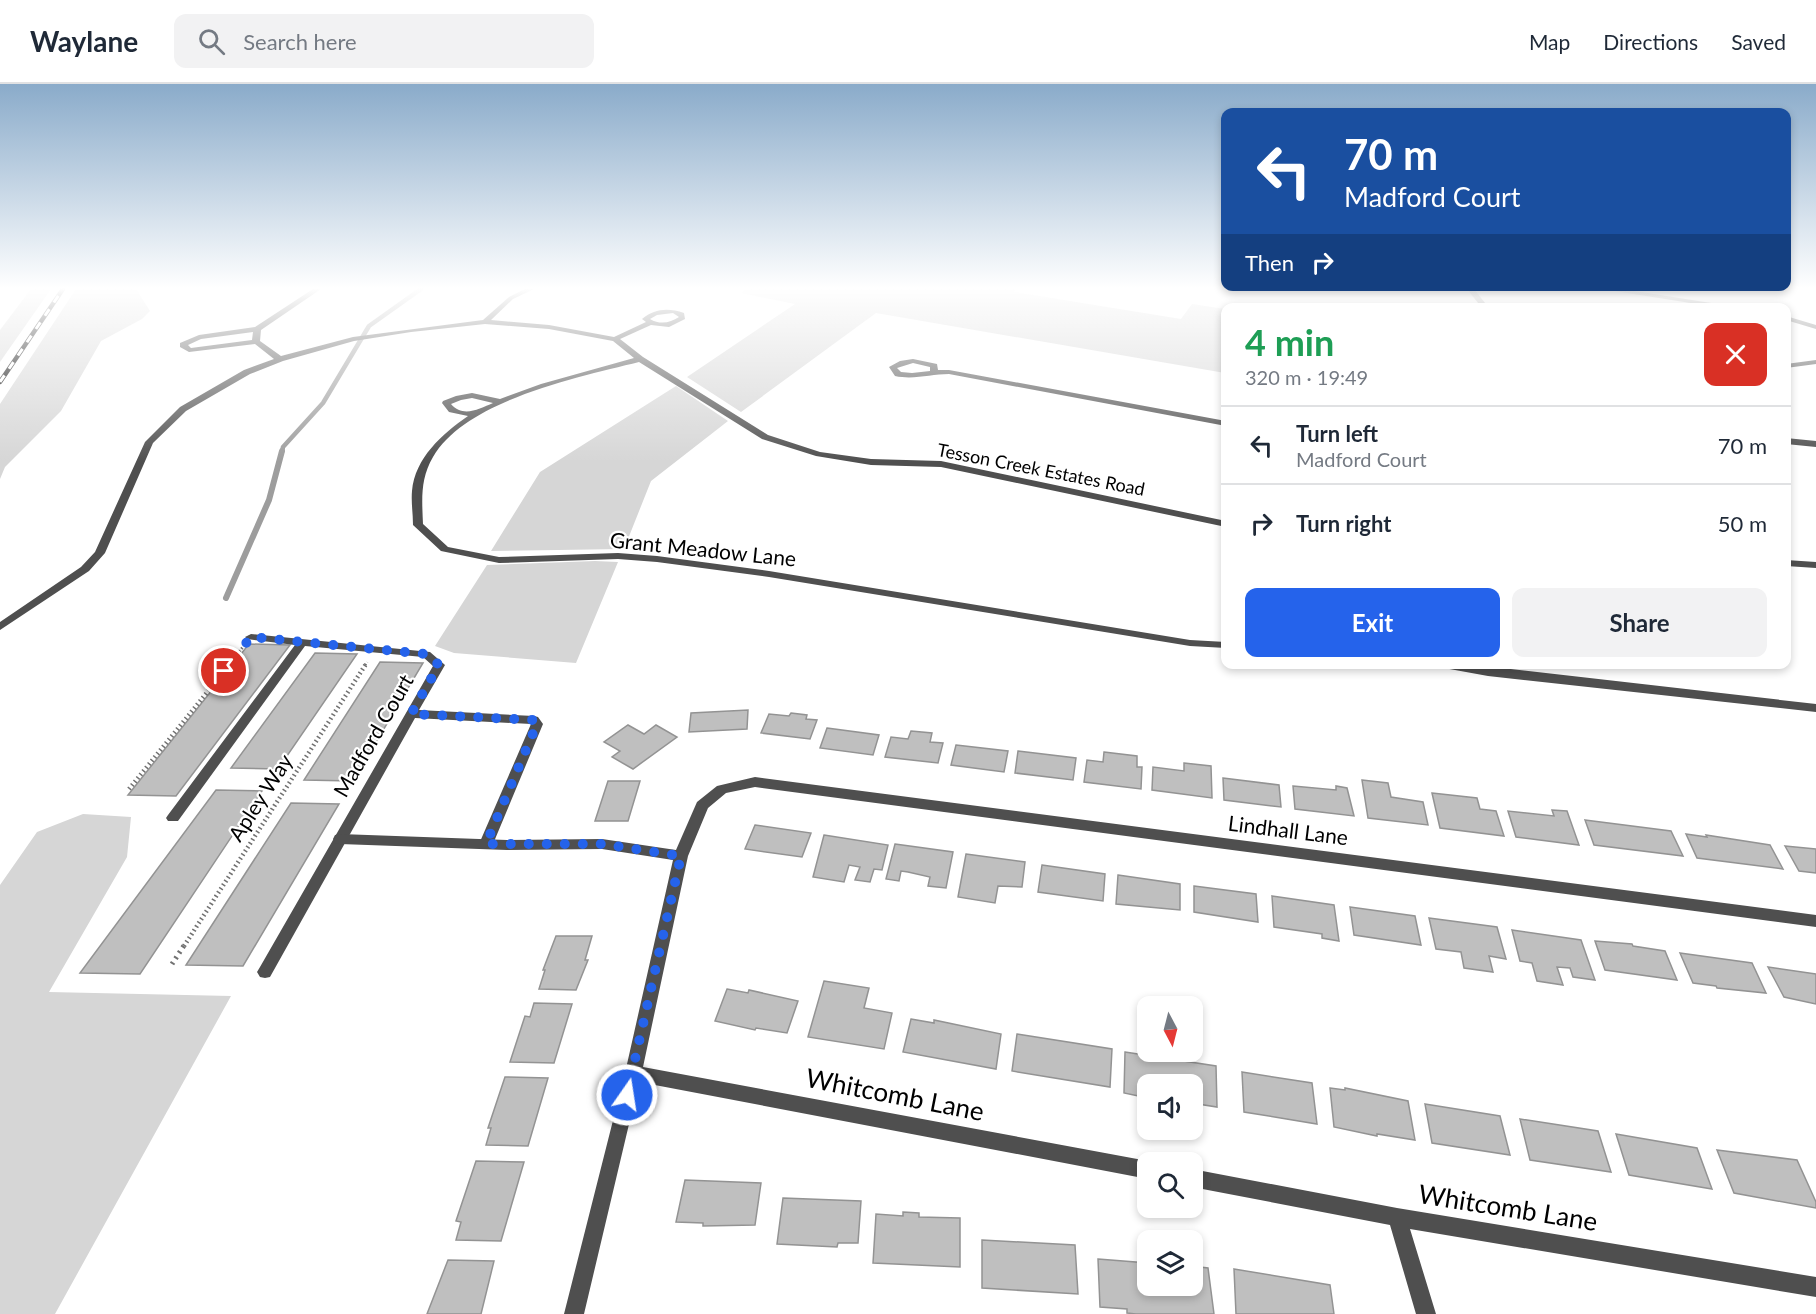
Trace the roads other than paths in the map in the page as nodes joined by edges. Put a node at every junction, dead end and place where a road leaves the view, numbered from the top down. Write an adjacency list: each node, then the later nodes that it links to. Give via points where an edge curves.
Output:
1 (185, 346): 2 (street, via 207,350)
2 (229, 346)
3 (262, 346): 6 (street)
4 (329, 346): 6 (street, Tesson Creek Estates Road)
5 (624, 346): 7 (street, Tesson Creek Estates Road)
6 (280, 359): 19 (street, Tesson Creek Estates Road, via 247,372 183,410 148,442 100,553 85,569)
7 (639, 359): 11 (street, Grant Meadow Lane); 16 (street, Tesson Creek Estates Road, via 765,437 819,453 871,462 941,464)
8 (1816, 362): 9 (street)
9 (1791, 365)
10 (934, 371): 13 (street)
11 (499, 402): 12 (street, Grant Meadow Lane); 12 (street, via 473,396 446,403 452,410)
12 (473, 415): 22 (street, Grant Meadow Lane, via 461,421 429,454 418,484 418,525 445,549 500,561 618,556 657,559)
13 (1221, 423)
14 (1791, 442): 15 (street)
15 (1816, 444)
16 (1221, 523)
17 (1791, 562): 18 (street)
18 (1816, 565)
19 (0, 627)
20 (251, 637): 21 (street, Madford Court)
21 (303, 641): 25 (street, Madford Court, via 426,654 439,665); 26 (street)
22 (1221, 645)
23 (1472, 669): 24 (street)
24 (1816, 708)
25 (411, 714): 27 (street, Madford Court); 28 (street, via 534,720 537,724)
26 (172, 818)
27 (339, 839): 28 (street); 31 (street, Madford Court)
28 (486, 844): 29 (street, via 602,844)
29 (681, 856): 30 (street, Lindhall Lane, via 702,805 722,789 755,782); 32 (street, Lindhall Lane)
30 (1816, 921)
31 (265, 972)
32 (633, 1073): 33 (street, Whitcomb Lane); 37 (street, Lindhall Lane)
33 (1137, 1168)
34 (1203, 1180): 35 (street, Whitcomb Lane)
35 (1397, 1217): 36 (street, Whitcomb Lane); 38 (street)
36 (1816, 1287)
37 (573, 1314)
38 (1426, 1314)

